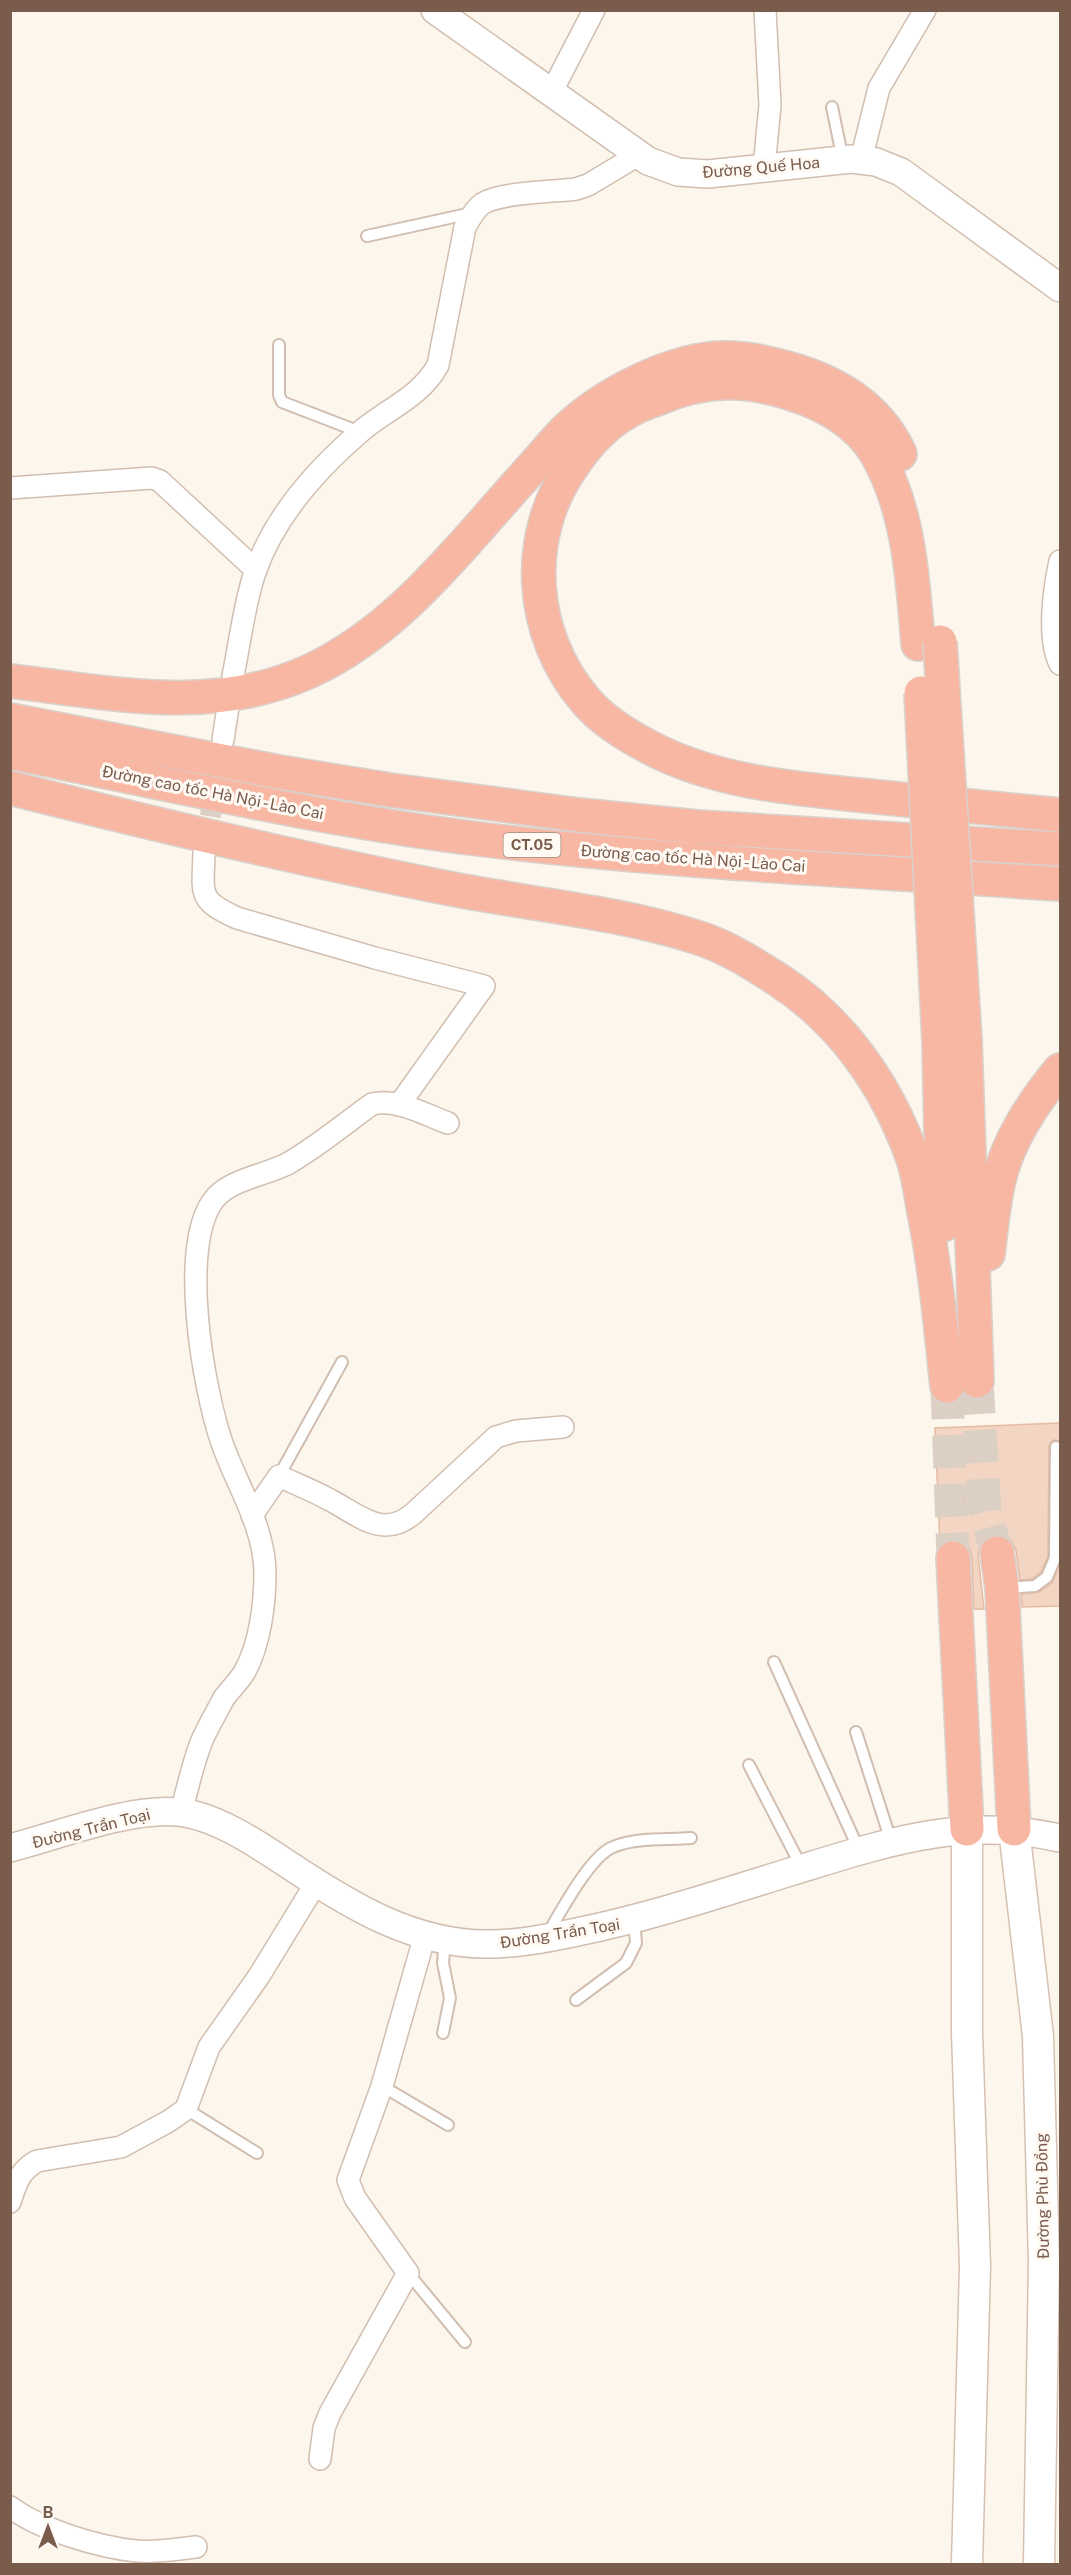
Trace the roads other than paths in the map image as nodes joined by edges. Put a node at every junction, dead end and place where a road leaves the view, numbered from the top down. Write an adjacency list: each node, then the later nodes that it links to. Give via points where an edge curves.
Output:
1 (435, 10): 5 (street, Đường Quế Hoa)
2 (594, 10): 5 (street)
3 (765, 10): 9 (street, via 770,105)
4 (925, 10): 8 (street, via 884,76)
5 (551, 93): 7 (street, Đường Quế Hoa)
6 (832, 107): 8 (lane)
7 (638, 154): 9 (street, Đường Quế Hoa, via 648,162 678,172 708,174); 10 (street, via 588,185 496,198)
8 (852, 160): 9 (street, Đường Quế Hoa); 12 (street, Đường Quế Hoa, via 876,162 901,172)
9 (764, 168)
10 (473, 212): 11 (lane); 14 (street, via 465,227 438,365 418,391)
11 (367, 236)
12 (1060, 288)
13 (279, 345): 14 (lane, via 282,402)
14 (360, 432): 17 (street, via 308,483 283,516)
15 (10, 488): 17 (street, via 152,478 160,481)
16 (1060, 561): 19 (street, via 1054,592 1054,643)
17 (256, 570): 20 (street)
18 (929, 643): 21 (highway, via 937,591 923,515 913,483 884,426 866,406 817,377 766,362 723,358 678,365 616,393 570,426 420,591 352,647 278,685 249,693 195,699); 27 (highway, via 904,531 892,488 876,453 851,424 831,410 766,385 726,382 685,387 628,411 588,443 559,484 543,524 537,567 542,618 561,666 587,702 629,736 696,767 736,778 807,790); 35 (highway, bridge, via 952,1041)
19 (1060, 664)
20 (233, 676)
21 (10, 681)
22 (228, 707): 24 (street)
23 (10, 720): 28 (highway, Đường cao tốc Hà Nội - Lào Cai / CT.05, via 279,772 579,815 698,827)
24 (223, 740)
25 (10, 752): 30 (highway, Đường cao tốc Hà Nội - Lào Cai / CT.05, via 304,810 484,840 655,857)
26 (10, 788): 35 (highway, via 277,852 645,923 700,938 760,968 793,989 842,1033 863,1060 901,1130 918,1178)
27 (1060, 815)
28 (1060, 849)
29 (204, 854): 32 (street, via 203,891 216,909 364,955 484,986)
30 (1060, 884)
31 (1060, 1070): 35 (highway, via 1021,1125 1006,1156 984,1289)
32 (399, 1105): 33 (street); 39 (street, via 372,1104 287,1163 227,1189 218,1196 204,1220 198,1240 196,1281 210,1405)
33 (448, 1123)
34 (342, 1362): 38 (lane)
35 (962, 1383)
36 (563, 1427): 38 (street, via 496,1437 399,1524 369,1523)
37 (1056, 1447): 42 (lane, via 1052,1567 1035,1586)
38 (279, 1476): 39 (street)
39 (252, 1515): 46 (street, via 265,1570 258,1634 244,1673 202,1740)
40 (996, 1553): 42 (highway)
41 (953, 1558): 47 (highway)
42 (1002, 1588): 48 (highway)
43 (774, 1662): 53 (lane)
44 (856, 1732): 51 (lane)
45 (749, 1765): 54 (lane)
46 (181, 1812): 52 (street, Đường Trần Toại, via 133,1814); 55 (street, Đường Trần Toại, via 233,1831)
47 (967, 1829): 48 (street, Đường Trần Toại); 51 (street, Đường Trần Toại); 71 (main road, via 967,2033 975,2266)
48 (1014, 1829): 50 (street, Đường Trần Toại); 72 (main road, Đường Phù Đổng, via 1038,2036 1044,2262)
49 (691, 1838): 58 (lane, via 623,1843 610,1848 578,1884)
50 (1060, 1838)
51 (891, 1841): 53 (street, Đường Trần Toại)
52 (10, 1848)
53 (859, 1850): 54 (street, Đường Trần Toại)
54 (802, 1868): 56 (street, Đường Trần Toại)
55 (316, 1883): 57 (street, Đường Trần Toại, via 368,1914); 62 (street, via 259,1976 209,2047)
56 (634, 1920): 58 (street, Đường Trần Toại); 59 (lane, via 636,1943 626,1963)
57 (435, 1937): 58 (street, Đường Trần Toại, via 485,1944); 60 (lane, via 450,1998); 61 (street)
58 (545, 1938)
59 (576, 2000)
60 (442, 2033)
61 (382, 2086): 63 (lane); 66 (street, via 348,2180 356,2198)
62 (186, 2109): 64 (lane); 65 (street, via 121,2146 26,2167)
63 (448, 2125)
64 (257, 2153)
65 (10, 2202)
66 (408, 2273): 67 (lane); 68 (street, via 330,2413)
67 (465, 2342)
68 (320, 2458)
69 (10, 2507): 70 (street, via 48,2529 120,2548 153,2552)
70 (196, 2547)
71 (967, 2565)
72 (1039, 2565)

